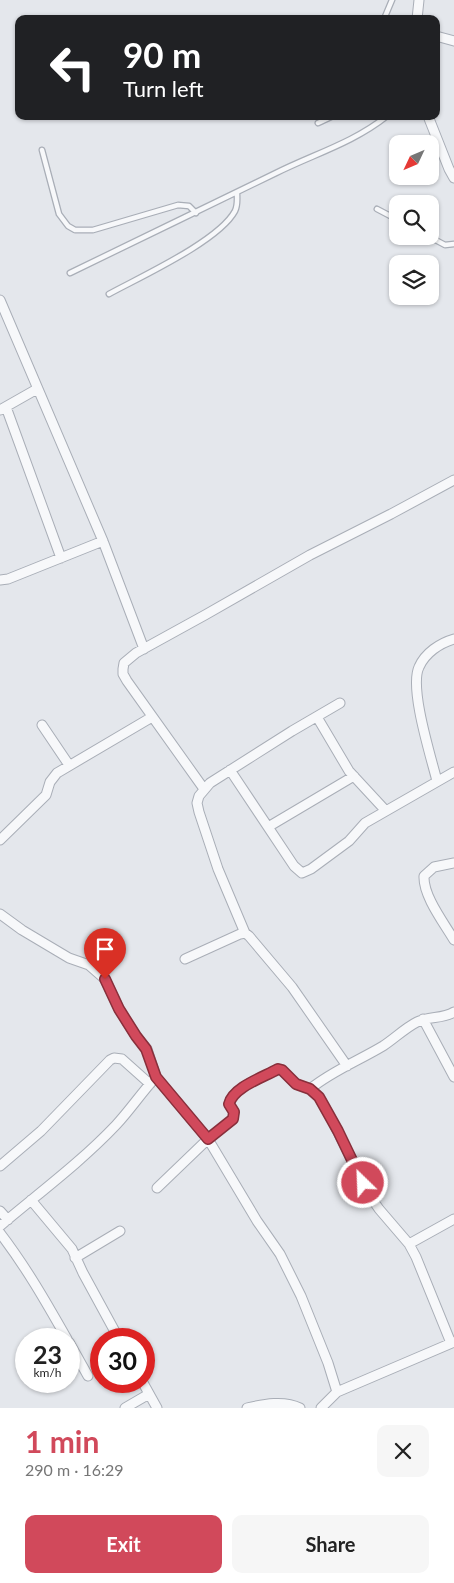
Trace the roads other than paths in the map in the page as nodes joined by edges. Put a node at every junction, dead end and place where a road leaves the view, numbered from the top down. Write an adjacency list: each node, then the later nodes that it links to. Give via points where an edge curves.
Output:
1 (392, 0): 3 (lane)
2 (419, 0): 4 (street)
3 (386, 15)
4 (417, 15)
5 (440, 37): 6 (street)
6 (454, 41)
7 (324, 120): 10 (lane)
8 (381, 120): 13 (lane, via 358,137 276,172)
9 (430, 120): 12 (street)
10 (318, 123)
11 (42, 150): 15 (lane, via 59,214 75,230 93,230 178,204 190,206)
12 (454, 178)
13 (237, 193): 15 (lane); 20 (lane, via 234,213 215,234)
14 (377, 209): 16 (lane)
15 (196, 213): 19 (lane)
16 (389, 215)
17 (439, 242): 18 (lane)
18 (454, 244)
19 (70, 273)
20 (109, 294)
21 (0, 300): 22 (street)
22 (37, 389): 23 (street); 25 (street)
23 (3, 408): 26 (street)
24 (454, 480): 29 (street, via 310,555)
25 (103, 541): 26 (street); 29 (street)
26 (60, 558): 27 (street)
27 (0, 580)
28 (454, 639): 38 (street, via 445,641 427,655 416,680)
29 (144, 649): 32 (street, via 124,663 123,674)
30 (340, 703): 31 (street)
31 (317, 716): 35 (street); 37 (street)
32 (152, 717): 34 (street); 39 (street)
33 (42, 725): 34 (street)
34 (69, 765): 42 (street, via 53,777 46,795)
35 (230, 770): 39 (street); 41 (street)
36 (454, 772): 38 (street)
37 (354, 776): 40 (street); 41 (street)
38 (437, 781): 40 (street)
39 (204, 789): 45 (street, via 197,803 199,812)
40 (386, 811): 41 (street, via 361,826 349,841 306,872 298,871)
41 (268, 827)
42 (0, 840)
43 (454, 863): 46 (street, via 434,867 424,876 423,883)
44 (0, 914): 52 (street, via 69,958 88,965 105,979 119,1009 146,1049)
45 (244, 933): 47 (street); 50 (street, via 292,987)
46 (454, 940)
47 (185, 959)
48 (454, 1012): 49 (street)
49 (423, 1019): 50 (street); 51 (street)
50 (347, 1066): 53 (street)
51 (454, 1077)
52 (153, 1081): 54 (street); 55 (street, via 122,1059 110,1060 41,1131); 57 (street, via 117,1124)
53 (310, 1089): 54 (street, via 296,1084 278,1069 237,1092 229,1104 234,1112 233,1119); 64 (street, via 325,1107 368,1193)
54 (208, 1139): 56 (street); 71 (street, via 292,1277 328,1362)
55 (0, 1166)
56 (157, 1188)
57 (31, 1200): 60 (street); 65 (street, via 67,1241)
58 (0, 1211): 60 (street)
59 (454, 1219): 64 (street)
60 (8, 1220): 61 (street)
61 (0, 1226)
62 (120, 1231): 65 (street)
63 (0, 1233): 66 (street, via 39,1289)
64 (409, 1244): 68 (street)
65 (75, 1258): 67 (street)
66 (61, 1328)
67 (113, 1328)
68 (452, 1343): 71 (street)
69 (80, 1362): 70 (street)
70 (88, 1376)
71 (337, 1392): 77 (street)
72 (149, 1394): 73 (street); 74 (street)
73 (125, 1408)
74 (157, 1408)
75 (247, 1408): 76 (street, via 292,1404)
76 (300, 1408)
77 (320, 1408)

